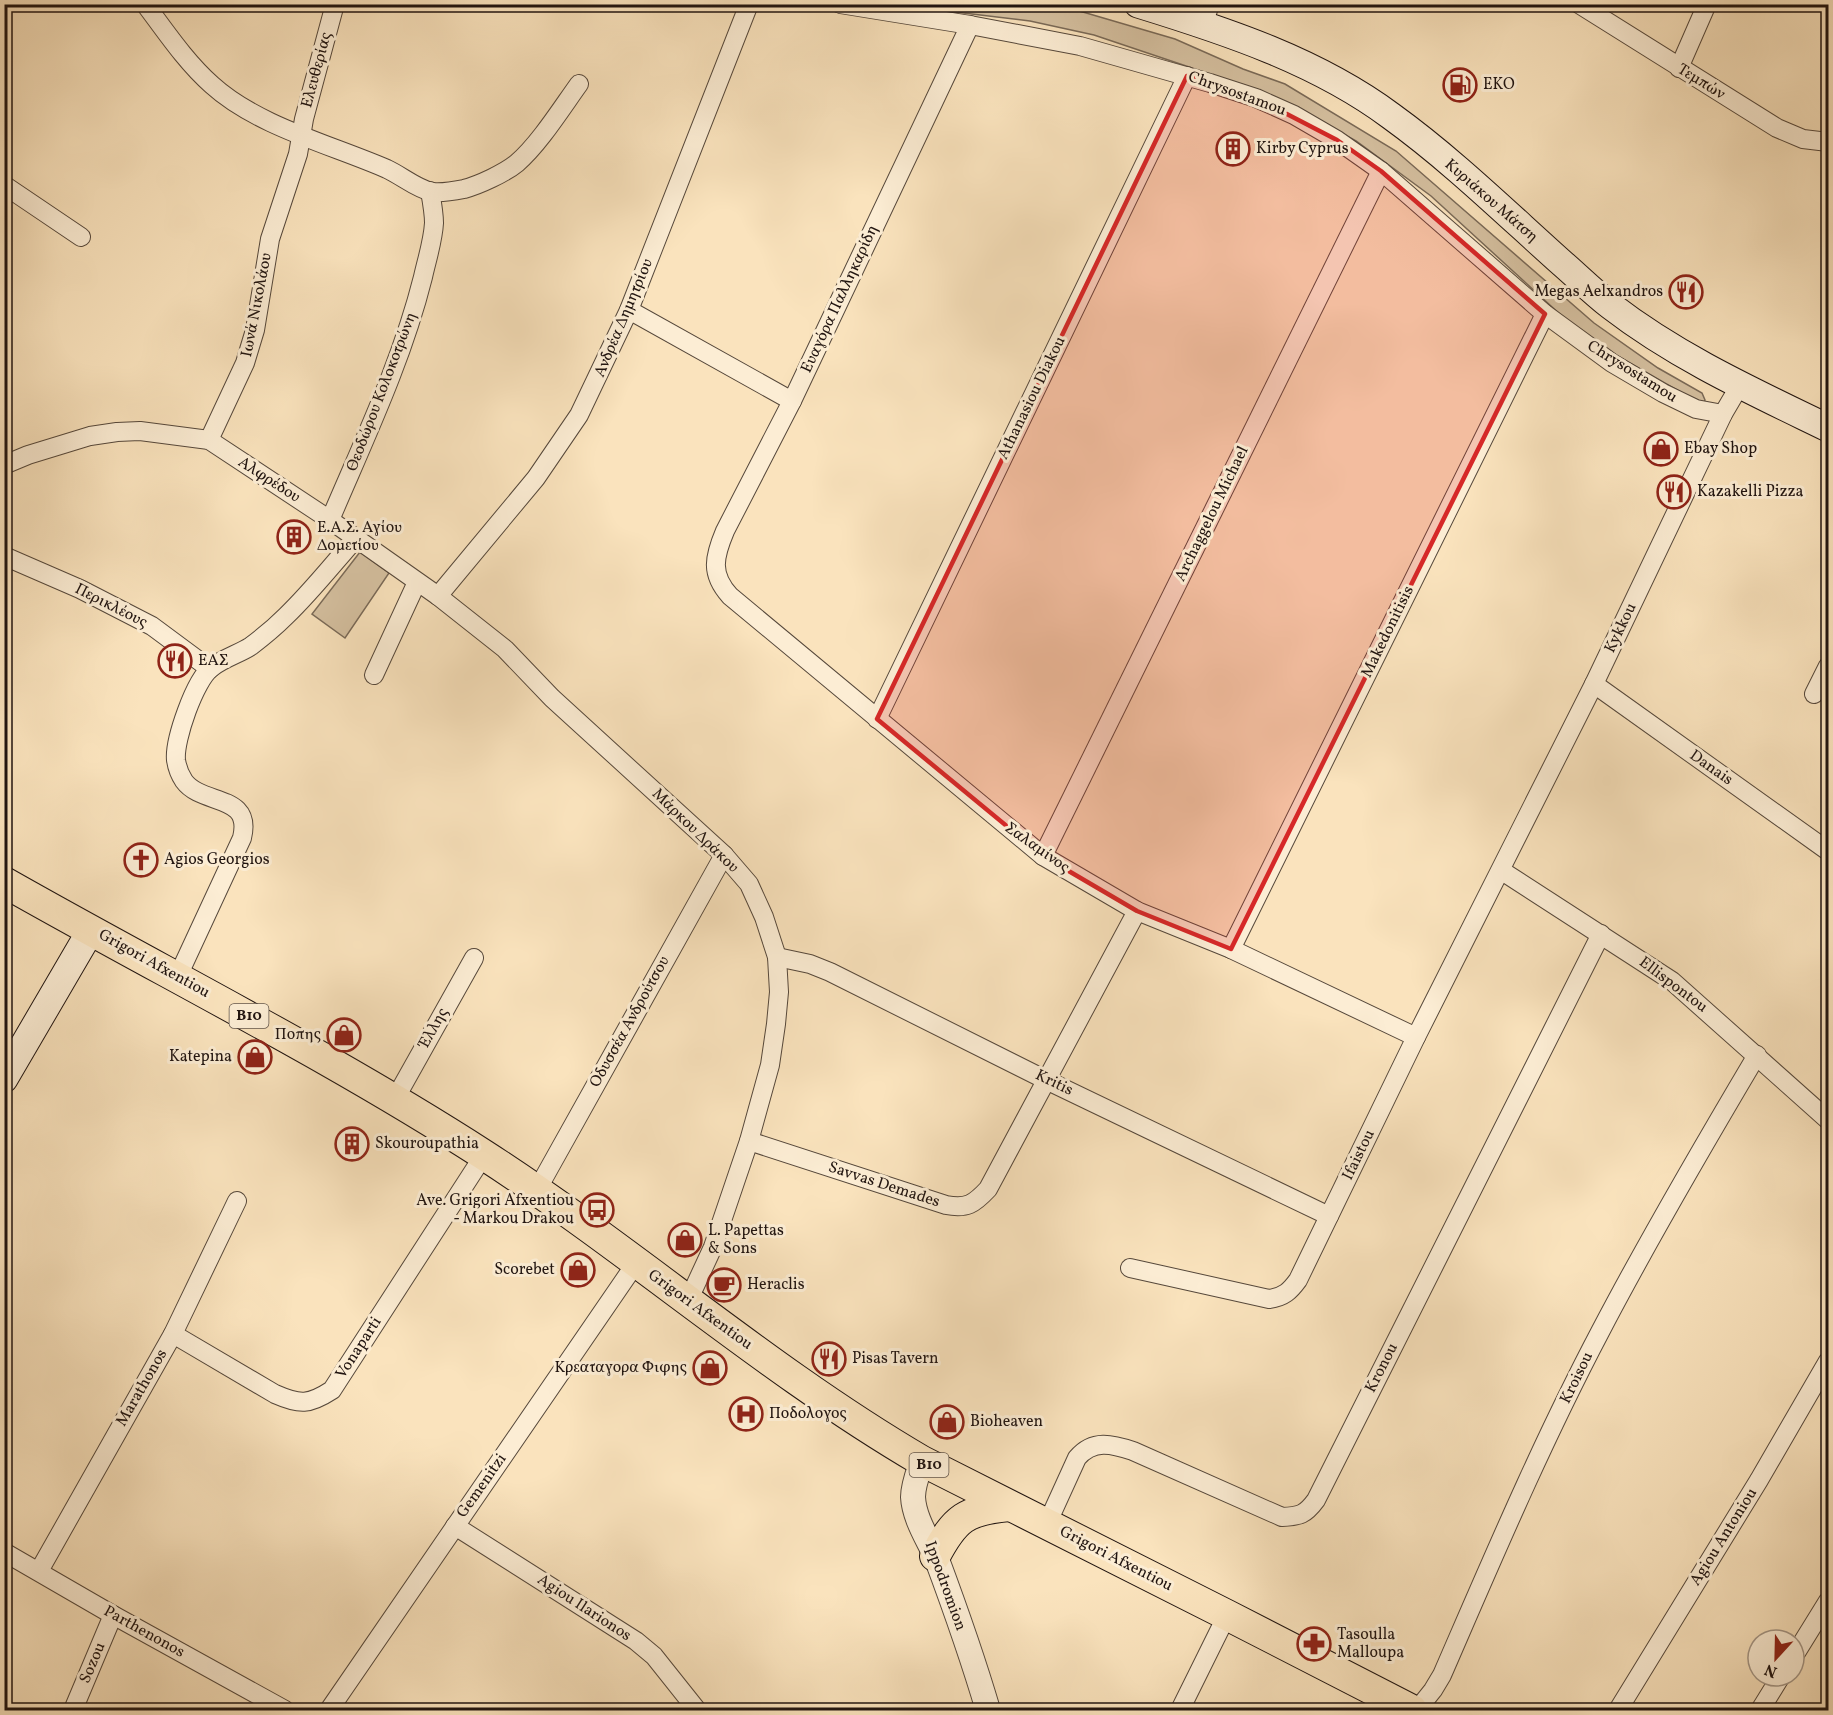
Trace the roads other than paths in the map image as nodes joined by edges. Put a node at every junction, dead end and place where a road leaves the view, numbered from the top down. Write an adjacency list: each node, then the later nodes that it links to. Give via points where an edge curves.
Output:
1 (145, 4): 13 (street, via 212,85 236,104)
2 (335, 4): 13 (street, Ελευθερίας)
3 (749, 4): 19 (street, Ανδρέα Δημητρίου)
4 (840, 4): 9 (street, Chrysostamou)
5 (1138, 4): 8 (main road, Κυριάκου Μάτση)
6 (1579, 4): 10 (street, Τεμπών)
7 (1707, 4): 10 (street)
8 (1203, 14): 21 (main road, Κυριάκου Μάτση, via 1367,99 1392,116 1609,305 1670,347)
9 (970, 25): 11 (street, Chrysostamou, via 1080,46); 22 (street, Ευαγόρα Παλληκαρίδη)
10 (1678, 68): 14 (street, Τεμπών, via 1777,128 1803,139)
11 (1187, 76): 15 (street, Chrysostamou, via 1294,115); 38 (street, Athanasiou Diakou)
12 (579, 84): 17 (street, via 516,164 463,189)
13 (301, 136): 17 (street, via 389,170); 25 (street, Ιωνά Νικολάου, via 270,239 255,330 245,363)
14 (1828, 142)
15 (1382, 171): 20 (street, Chrysostamou); 41 (street, Archaggelou Michael)
16 (4, 185): 18 (street)
17 (430, 191): 27 (street, Θεοδώρου Κολοκοτρώνη, via 434,222 431,241 404,343)
18 (81, 237)
19 (629, 310): 22 (street); 32 (street, Ανδρέα Δημητρίου, via 584,406 559,446)
20 (1545, 314): 23 (street, Chrysostamou, via 1612,363 1663,393 1696,409); 47 (street, Makedonitisis)
21 (1740, 385): 23 (street, Kykkou); 24 (main road, Κυριάκου Μάτση)
22 (792, 401): 30 (street, Ευαγόρα Παλληκαρίδη, via 723,537)
23 (1723, 414): 36 (street, Kykkou)
24 (1828, 428)
25 (209, 440): 26 (street, via 117,432 90,436); 27 (street, Αλφρέδου)
26 (4, 465)
27 (330, 520): 28 (street, Αλφρέδου)
28 (356, 538): 31 (street, Αλφρέδου); 34 (street, via 285,616 251,645)
29 (4, 556): 34 (street, Περικλέους, via 152,626)
30 (716, 574): 38 (street, Σαλαμίνος, via 729,596)
31 (417, 582): 32 (street, Μάρκου Δράκου); 35 (street)
32 (438, 596): 40 (street, Μάρκου Δράκου, via 505,648 552,698)
33 (1828, 666): 37 (street)
34 (210, 669): 50 (street, via 183,722 176,760 179,772 192,789 240,812 243,831)
35 (374, 675)
36 (1594, 684): 39 (street, Danais); 42 (street, Kykkou)
37 (1814, 694)
38 (877, 719): 41 (street, Σαλαμίνος)
39 (1828, 851)
40 (724, 855): 48 (street, Μάρκου Δράκου, via 749,884); 59 (street, Οδυσσέα Ανδρούτσου)
41 (1043, 856): 44 (street, Σαλαμίνος)
42 (1502, 871): 46 (street, Ellispontou); 51 (street, Ifaistou)
43 (4, 882): 45 (main road, Grigori Afxentiou / B10)
44 (1137, 910): 47 (street, Σαλαμίνος); 54 (street, Savvas Demades)
45 (91, 930): 50 (main road, Grigori Afxentiou / B10); 53 (main road)
46 (1601, 934): 52 (street, Ellispontou, via 1672,981); 69 (street, Kronou, via 1309,1510 1298,1516 1282,1517 1133,1451 1096,1445 1084,1449 1077,1458)
47 (1231, 949): 51 (street, Σαλαμίνος)
48 (777, 957): 54 (street, Kritis, via 830,972); 57 (street, Μάρκου Δράκου, via 776,1024 770,1065)
49 (474, 958): 55 (street, Έλλης)
50 (178, 976): 55 (main road, Grigori Afxentiou / B10)
51 (1416, 1037): 61 (street, Ifaistou)
52 (1757, 1055): 56 (street, Ellispontou); 86 (street, Kroisou, via 1670,1202 1599,1334 1528,1478 1442,1676)
53 (4, 1079)
54 (1046, 1080): 57 (street, Savvas Demades, via 988,1189 976,1202 959,1208); 61 (street, Kritis)
55 (395, 1099): 58 (main road, Grigori Afxentiou / B10)
56 (1828, 1120)
57 (749, 1141): 64 (street, Μάρκου Δράκου, via 713,1247)
58 (484, 1155): 59 (main road, Grigori Afxentiou / B10); 65 (street, Vonaparti, via 332,1390 318,1399 289,1401)
59 (537, 1190): 62 (main road, Grigori Afxentiou / B10)
60 (237, 1201): 65 (street, Marathonos)
61 (1329, 1216): 63 (street, Ifaistou, via 1298,1280 1280,1297 1257,1298)
62 (636, 1263): 64 (main road, Grigori Afxentiou / B10); 70 (street, Gemenitzi)
63 (1130, 1268)
64 (688, 1301): 67 (main road, Grigori Afxentiou / B10, via 840,1410)
65 (173, 1334): 73 (street, Marathonos)
66 (1828, 1361): 87 (street, Agiou Antoniou)
67 (922, 1461): 68 (main road, Grigori Afxentiou / B10); 72 (street, Ippodromion, via 915,1509)
68 (1009, 1506): 69 (main road, Grigori Afxentiou / B10); 72 (main road, via 989,1508 958,1521)
69 (1047, 1524): 75 (main road, Grigori Afxentiou / B10)
70 (455, 1526): 81 (street, Gemenitzi); 82 (street, Agiou Ilarionos, via 636,1641 654,1656)
71 (4, 1552): 73 (street, Parthenonos)
72 (935, 1556): 83 (street, Ippodromion)
73 (39, 1571): 76 (street, Parthenonos)
74 (1828, 1602): 77 (street)
75 (1227, 1615): 84 (street); 85 (main road, Grigori Afxentiou / B10)
76 (113, 1616): 79 (street, Sozou); 80 (street, Parthenonos)
77 (1806, 1637)
78 (1774, 1688): 88 (street)
79 (73, 1710)
80 (285, 1710)
81 (329, 1710)
82 (697, 1710)
83 (988, 1710)
84 (1180, 1710)
85 (1412, 1710)
86 (1417, 1710)
87 (1618, 1710)
88 (1760, 1710)

